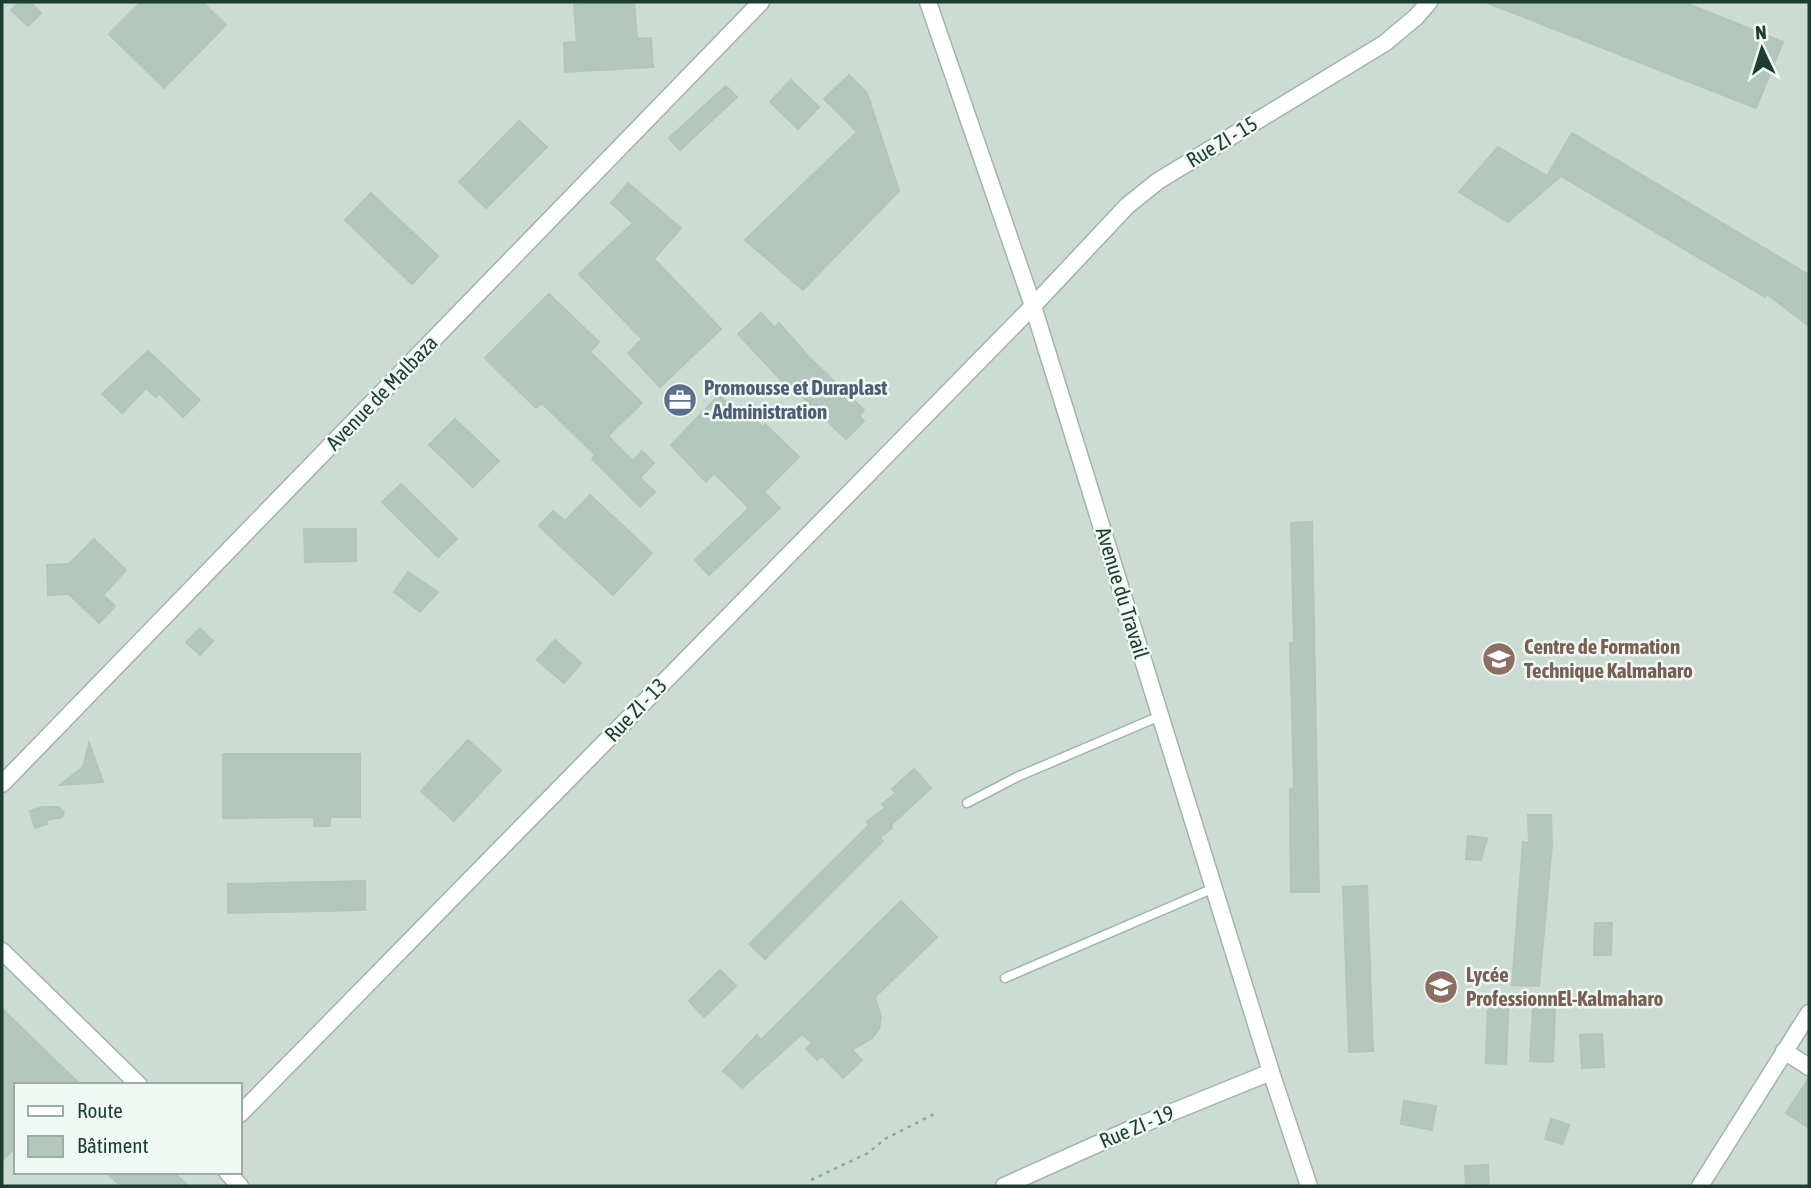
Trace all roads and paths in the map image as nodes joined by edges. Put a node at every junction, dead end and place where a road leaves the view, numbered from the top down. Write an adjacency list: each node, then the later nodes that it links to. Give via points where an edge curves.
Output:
1 (761, 2): 6 (street, Avenue de Malbaza)
2 (928, 2): 4 (street, Avenue du Travail)
3 (1429, 2): 4 (street, Rue ZI - 15, via 1385,43 1158,181 1127,205)
4 (1033, 306): 5 (street, Avenue du Travail); 16 (street, Rue ZI - 13)
5 (1160, 716): 7 (lane); 8 (street, Avenue du Travail)
6 (2, 784)
7 (967, 803)
8 (1214, 888): 10 (lane); 14 (street, Avenue du Travail)
9 (2, 951): 15 (street)
10 (1005, 978)
11 (1809, 1013): 12 (street)
12 (1784, 1051): 13 (street); 21 (street)
13 (1809, 1067)
14 (1271, 1072): 19 (street, Rue ZI - 19); 20 (street, Avenue du Travail)
15 (137, 1083)
16 (242, 1112)
17 (938, 1112): 18 (path)
18 (811, 1180)
19 (1004, 1186)
20 (1309, 1186)
21 (1700, 1186)

